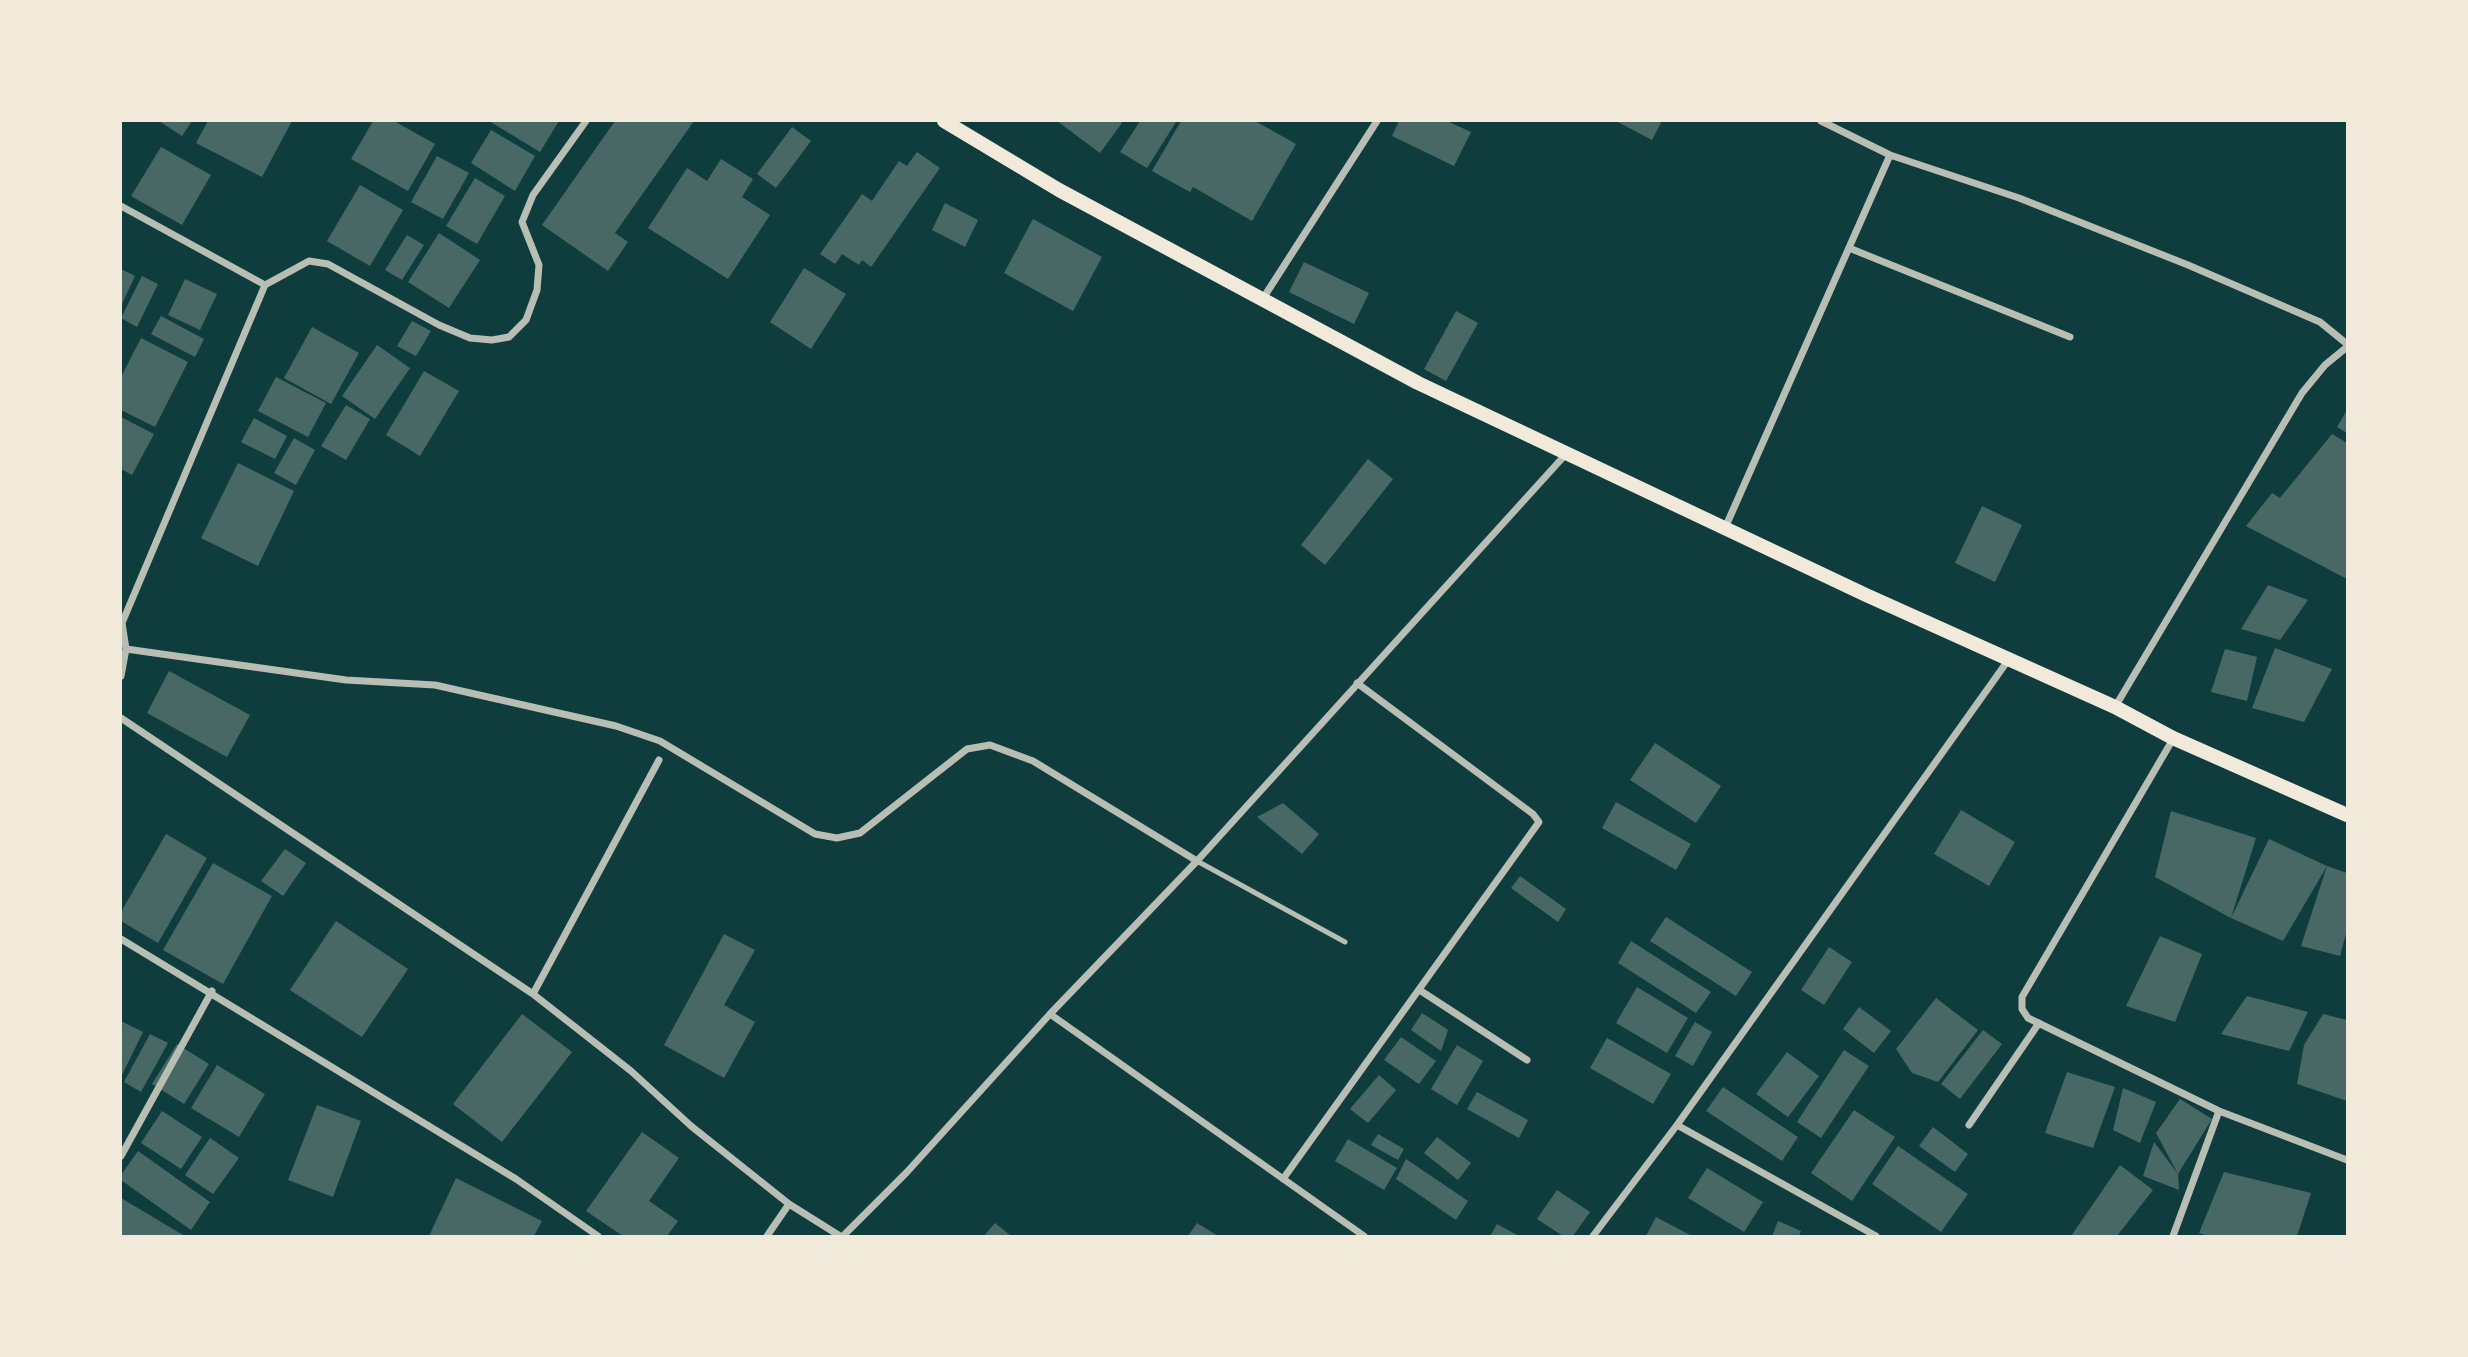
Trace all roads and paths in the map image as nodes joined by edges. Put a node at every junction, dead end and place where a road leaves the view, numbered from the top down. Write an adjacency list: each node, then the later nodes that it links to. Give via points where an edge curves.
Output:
1 (586, 121): 8 (street, via 533,195 522,222 539,265 537,290 526,320 509,337 470,338 328,264 309,261)
2 (944, 121): 9 (main road)
3 (1377, 121): 9 (street)
4 (1821, 121): 5 (street)
5 (1890, 155): 7 (street); 11 (street, via 2019,198 2188,265 2320,322)
6 (121, 206): 8 (street)
7 (1849, 248): 10 (street); 13 (street)
8 (265, 285): 14 (street)
9 (1262, 301): 12 (main road)
10 (2070, 337)
11 (2347, 346): 19 (street, via 2302,393)
12 (1566, 454): 13 (main road); 18 (street)
13 (1725, 528): 16 (main road)
14 (121, 623): 15 (street)
15 (126, 649): 17 (street); 24 (street, via 346,680 435,685 616,726 660,741 815,834 837,838 860,833 967,749 990,745 1033,761)
16 (2009, 659): 19 (main road); 34 (street)
17 (121, 676)
18 (1357, 683): 24 (street); 28 (street, via 1539,822)
19 (2115, 707): 21 (main road)
20 (121, 719): 29 (street)
21 (2173, 738): 23 (main road); 31 (street, via 2022,997 2022,1009)
22 (659, 760): 29 (street)
23 (2347, 816)
24 (1197, 861): 26 (lane); 30 (street)
25 (121, 939): 27 (street)
26 (1345, 942)
27 (212, 991): 36 (street); 40 (street)
28 (1421, 991): 32 (street); 38 (street)
29 (533, 994): 39 (street)
30 (1051, 1014): 38 (street); 42 (street)
31 (2039, 1023): 33 (street); 35 (street)
32 (1527, 1060)
33 (2219, 1111): 37 (street); 46 (street)
34 (1677, 1125): 44 (street); 45 (street)
35 (1969, 1125)
36 (121, 1156)
37 (2347, 1160)
38 (1283, 1179): 43 (street)
39 (789, 1204): 41 (street); 42 (street)
40 (598, 1236)
41 (767, 1236)
42 (842, 1236)
43 (1364, 1236)
44 (1593, 1236)
45 (1876, 1236)
46 (2173, 1236)

